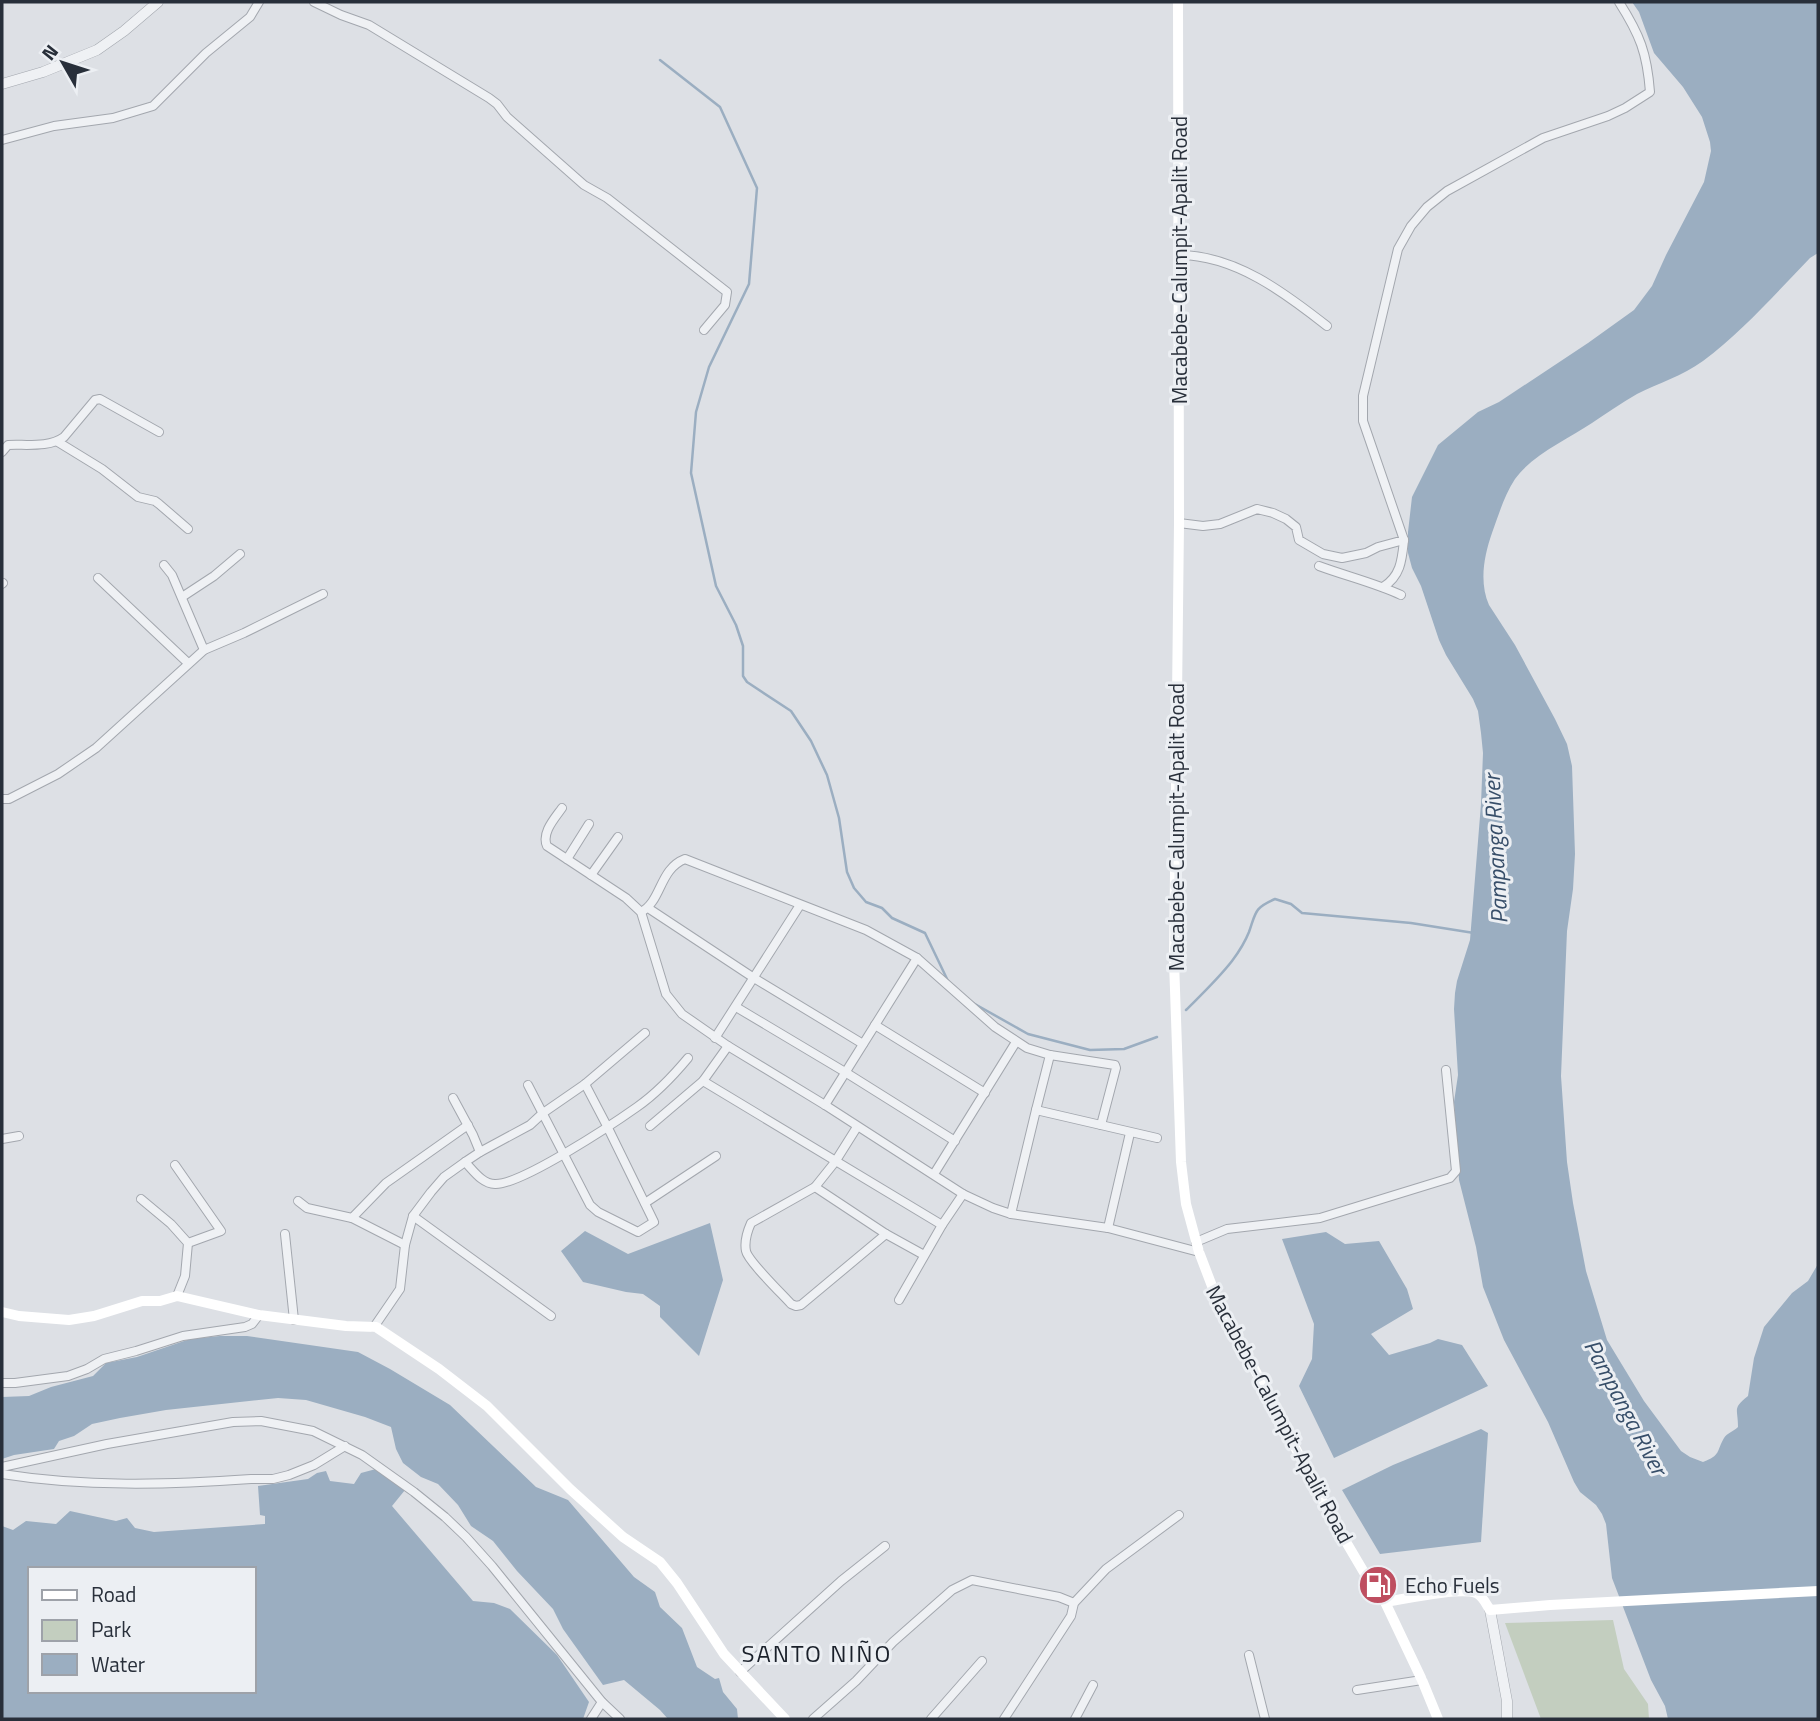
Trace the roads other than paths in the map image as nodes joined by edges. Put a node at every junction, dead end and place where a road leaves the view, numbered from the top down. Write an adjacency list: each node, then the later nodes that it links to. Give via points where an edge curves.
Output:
1 (158, 2): 6 (street, via 97,50)
2 (259, 2): 7 (street, via 250,17 153,106)
3 (314, 2): 10 (street, via 369,24 489,98 584,185 727,292 725,305)
4 (1178, 2): 8 (main road, Macabebe-Calumpit-Apalit Road)
5 (1619, 2): 16 (street, via 1636,29 1648,64 1650,92 1608,116 1543,138 1447,191 1427,207 1398,248 1363,396 1363,421)
6 (2, 85)
7 (2, 141)
8 (1179, 255): 9 (street, via 1216,259 1261,279); 14 (main road, Macabebe-Calumpit-Apalit Road)
9 (1327, 326)
10 (704, 330)
11 (159, 432): 12 (street, via 100,399)
12 (58, 442): 13 (street, via 8,444); 15 (street, via 138,497 159,504)
13 (2, 452)
14 (1179, 523): 16 (street, via 1220,524 1258,509 1286,519 1296,527 1299,540 1323,554 1342,558); 87 (main road, Macabebe-Calumpit-Apalit Road, via 1174,961 1181,1163)
15 (188, 529)
16 (1404, 540): 21 (street, via 1402,563)
17 (240, 554): 24 (street)
18 (164, 565): 24 (street)
19 (1319, 566): 21 (street)
20 (98, 578): 26 (street)
21 (1383, 587): 23 (street)
22 (323, 594): 25 (street)
23 (1401, 595)
24 (182, 597): 25 (street)
25 (204, 650): 26 (street)
26 (188, 663): 27 (street, via 96,748 58,774)
27 (2, 799)
28 (562, 807): 31 (street, via 544,841)
29 (589, 824): 31 (street)
30 (618, 837): 32 (street)
31 (567, 859): 32 (street)
32 (591, 875): 34 (street)
33 (800, 905): 34 (street, via 685,859 670,869); 35 (street, via 866,930); 36 (street)
34 (644, 910): 36 (street); 40 (street, via 666,994 682,1014)
35 (917, 958): 38 (street); 41 (street)
36 (754, 978): 37 (street); 42 (street)
37 (736, 1007): 40 (street); 47 (street)
38 (875, 1025): 42 (street); 51 (street)
39 (645, 1033): 49 (street)
40 (715, 1038): 43 (street)
41 (1016, 1042): 44 (street); 51 (street)
42 (863, 1044): 47 (street)
43 (727, 1046): 48 (street); 53 (street)
44 (1051, 1055): 54 (street); 57 (street, via 1115,1065)
45 (688, 1058): 58 (street, via 649,1097)
46 (1446, 1070): 87 (street, via 1455,1171 1450,1178 1320,1218 1227,1229)
47 (845, 1072): 53 (street); 65 (street)
48 (703, 1081): 59 (street); 70 (street)
49 (585, 1084): 55 (street); 58 (street)
50 (528, 1085): 55 (street)
51 (985, 1093): 65 (street)
52 (453, 1098): 56 (street)
53 (825, 1105): 60 (street)
54 (1035, 1110): 57 (street); 78 (street)
55 (544, 1113): 66 (street); 67 (street)
56 (468, 1125): 66 (street); 80 (street, via 386,1183)
57 (1101, 1125): 61 (street)
58 (607, 1126): 67 (street); 77 (street)
59 (650, 1126)
60 (858, 1127): 70 (street); 72 (street)
61 (1130, 1133): 63 (street); 82 (street)
62 (19, 1136): 64 (street)
63 (1157, 1138)
64 (2, 1139)
65 (955, 1141): 72 (street)
66 (480, 1152): 69 (street)
67 (564, 1154): 69 (street, via 512,1181 493,1184); 77 (street, via 587,1201 598,1212 638,1232 654,1222)
68 (716, 1156): 77 (street)
69 (465, 1162): 79 (street, via 444,1177)
70 (835, 1162): 73 (street); 81 (street)
71 (175, 1164): 85 (street, via 222,1231)
72 (934, 1174): 74 (street)
73 (814, 1187): 84 (street); 84 (street, via 751,1223 745,1242 746,1255 791,1304 802,1305)
74 (963, 1194): 78 (street); 81 (street)
75 (141, 1199): 85 (street)
76 (298, 1201): 80 (street, via 307,1208)
77 (645, 1203)
78 (1011, 1214): 82 (street)
79 (413, 1216): 86 (street); 93 (street)
80 (352, 1217): 86 (street)
81 (942, 1225): 88 (street)
82 (1108, 1228): 87 (street)
83 (285, 1234): 94 (street)
84 (886, 1234): 88 (street)
85 (188, 1243): 89 (street, via 185,1276)
86 (405, 1245): 95 (street, via 400,1289)
87 (1198, 1247): 104 (main road, Macabebe-Calumpit-Apalit Road, via 1220,1307 1329,1513)
88 (924, 1255): 90 (street)
89 (177, 1296): 91 (main road, via 69,1320); 92 (main road)
90 (899, 1300)
91 (2, 1312)
92 (259, 1315): 94 (main road); 96 (street, via 245,1328 183,1336 104,1359 68,1376)
93 (551, 1316)
94 (293, 1320): 95 (main road)
95 (374, 1327): 108 (main road, via 487,1406 623,1537 660,1562)
96 (2, 1383)
97 (345, 1446): 98 (street, via 313,1432 246,1421); 99 (street, via 314,1465 273,1479 118,1485); 112 (street, via 414,1492 466,1538)
98 (2, 1467)
99 (2, 1474)
100 (1179, 1516): 103 (street, via 1107,1569)
101 (885, 1546): 108 (street)
102 (1818, 1591): 105 (main road)
103 (1074, 1602): 116 (street, via 972,1580 952,1590); 118 (street, via 1071,1616)
104 (1385, 1602): 105 (main road, via 1474,1592); 109 (main road, Macabebe-Calumpit-Apalit Road)
105 (1490, 1610): 122 (street)
106 (1249, 1655): 120 (street)
107 (982, 1661): 117 (street)
108 (740, 1672): 115 (main road)
109 (1422, 1680): 111 (street); 121 (main road, Macabebe-Calumpit-Apalit Road)
110 (1093, 1685): 119 (street)
111 (1357, 1690)
112 (602, 1702): 113 (street); 114 (street)
113 (591, 1719)
114 (620, 1719)
115 (785, 1719)
116 (813, 1719)
117 (931, 1719)
118 (1004, 1719)
119 (1075, 1719)
120 (1265, 1719)
121 (1438, 1719)
122 (1507, 1719)

